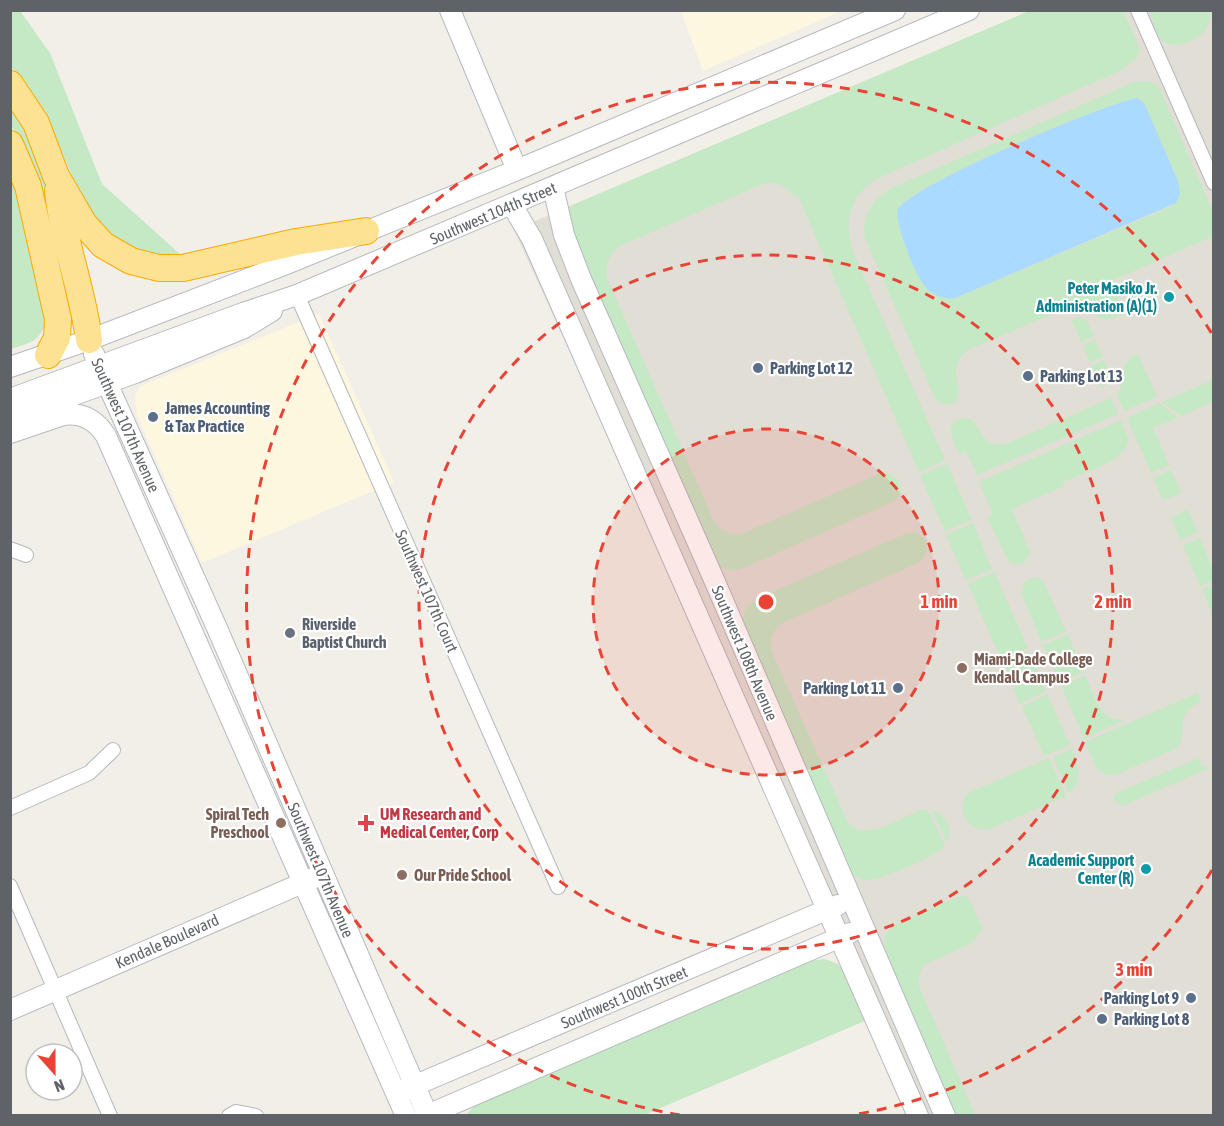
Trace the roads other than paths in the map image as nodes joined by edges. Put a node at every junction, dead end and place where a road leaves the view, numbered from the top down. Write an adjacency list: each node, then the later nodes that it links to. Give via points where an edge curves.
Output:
1 (450, 10): 9 (main road)
2 (895, 10): 5 (main road, Southwest 104th Street)
3 (969, 10): 7 (main road, Southwest 104th Street)
4 (1138, 10): 11 (street)
5 (776, 60): 7 (main road); 9 (main road, Southwest 104th Street)
6 (10, 84): 10 (highway, via 36,123)
7 (788, 88): 12 (main road, Southwest 104th Street)
8 (10, 144): 17 (highway, via 28,186 58,320 57,338)
9 (517, 171): 14 (main road, Southwest 104th Street)
10 (56, 176): 14 (highway, via 98,241 120,256 148,266 183,268 296,242); 16 (highway)
11 (1214, 183)
12 (553, 187): 13 (main road, Southwest 104th Street); 32 (main road, Southwest 108th Avenue, via 564,235 581,279)
13 (512, 205): 15 (main road, Southwest 104th Street); 33 (main road, Southwest 108th Avenue, via 532,239)
14 (366, 231): 16 (main road, Southwest 104th Street)
15 (297, 295): 19 (main road, Southwest 104th Street, via 243,313); 31 (street, Southwest 107th Court)
16 (89, 340): 17 (main road, Southwest 104th Street); 19 (main road, Southwest 107th Avenue)
17 (48, 355): 18 (main road, Southwest 104th Street)
18 (10, 368)
19 (98, 377): 20 (main road, Southwest 104th Street); 21 (main road); 22 (main road, Southwest 107th Avenue); 28 (main road, Southwest 107th Avenue, via 132,435)
20 (10, 399)
21 (10, 418)
22 (96, 424): 23 (main road, via 83,416 67,414); 29 (main road, Southwest 107th Avenue, via 109,443)
23 (10, 433)
24 (10, 549): 25 (street)
25 (26, 555)
26 (113, 750): 27 (street, via 89,773)
27 (10, 808)
28 (324, 874): 29 (main road, Kendale Boulevard); 36 (main road, Southwest 107th Avenue)
29 (303, 882): 37 (main road, Southwest 107th Avenue); 38 (main road, Kendale Boulevard)
30 (10, 886): 38 (street)
31 (558, 887)
32 (851, 900): 33 (main road, Southwest 100th Street); 34 (main road, Southwest 108th Avenue)
33 (826, 910): 35 (main road, Southwest 108th Avenue); 40 (main road, Southwest 100th Street)
34 (863, 928): 35 (main road, Southwest 100th Street); 48 (main road, Southwest 108th Avenue)
35 (838, 938): 42 (main road, Southwest 100th Street); 47 (main road, Southwest 108th Avenue)
36 (357, 951): 37 (main road); 40 (main road, Southwest 107th Avenue)
37 (338, 960): 41 (main road, Southwest 107th Avenue)
38 (56, 990): 39 (main road, Kendale Boulevard); 43 (street)
39 (10, 1010)
40 (415, 1085): 41 (main road, Southwest 100th Street); 42 (main road, Southwest 107th Avenue)
41 (397, 1093): 46 (main road, Southwest 107th Avenue)
42 (427, 1115)
43 (110, 1116)
44 (229, 1116): 45 (street, via 236,1112)
45 (256, 1116)
46 (406, 1116)
47 (918, 1116)
48 (945, 1116)

